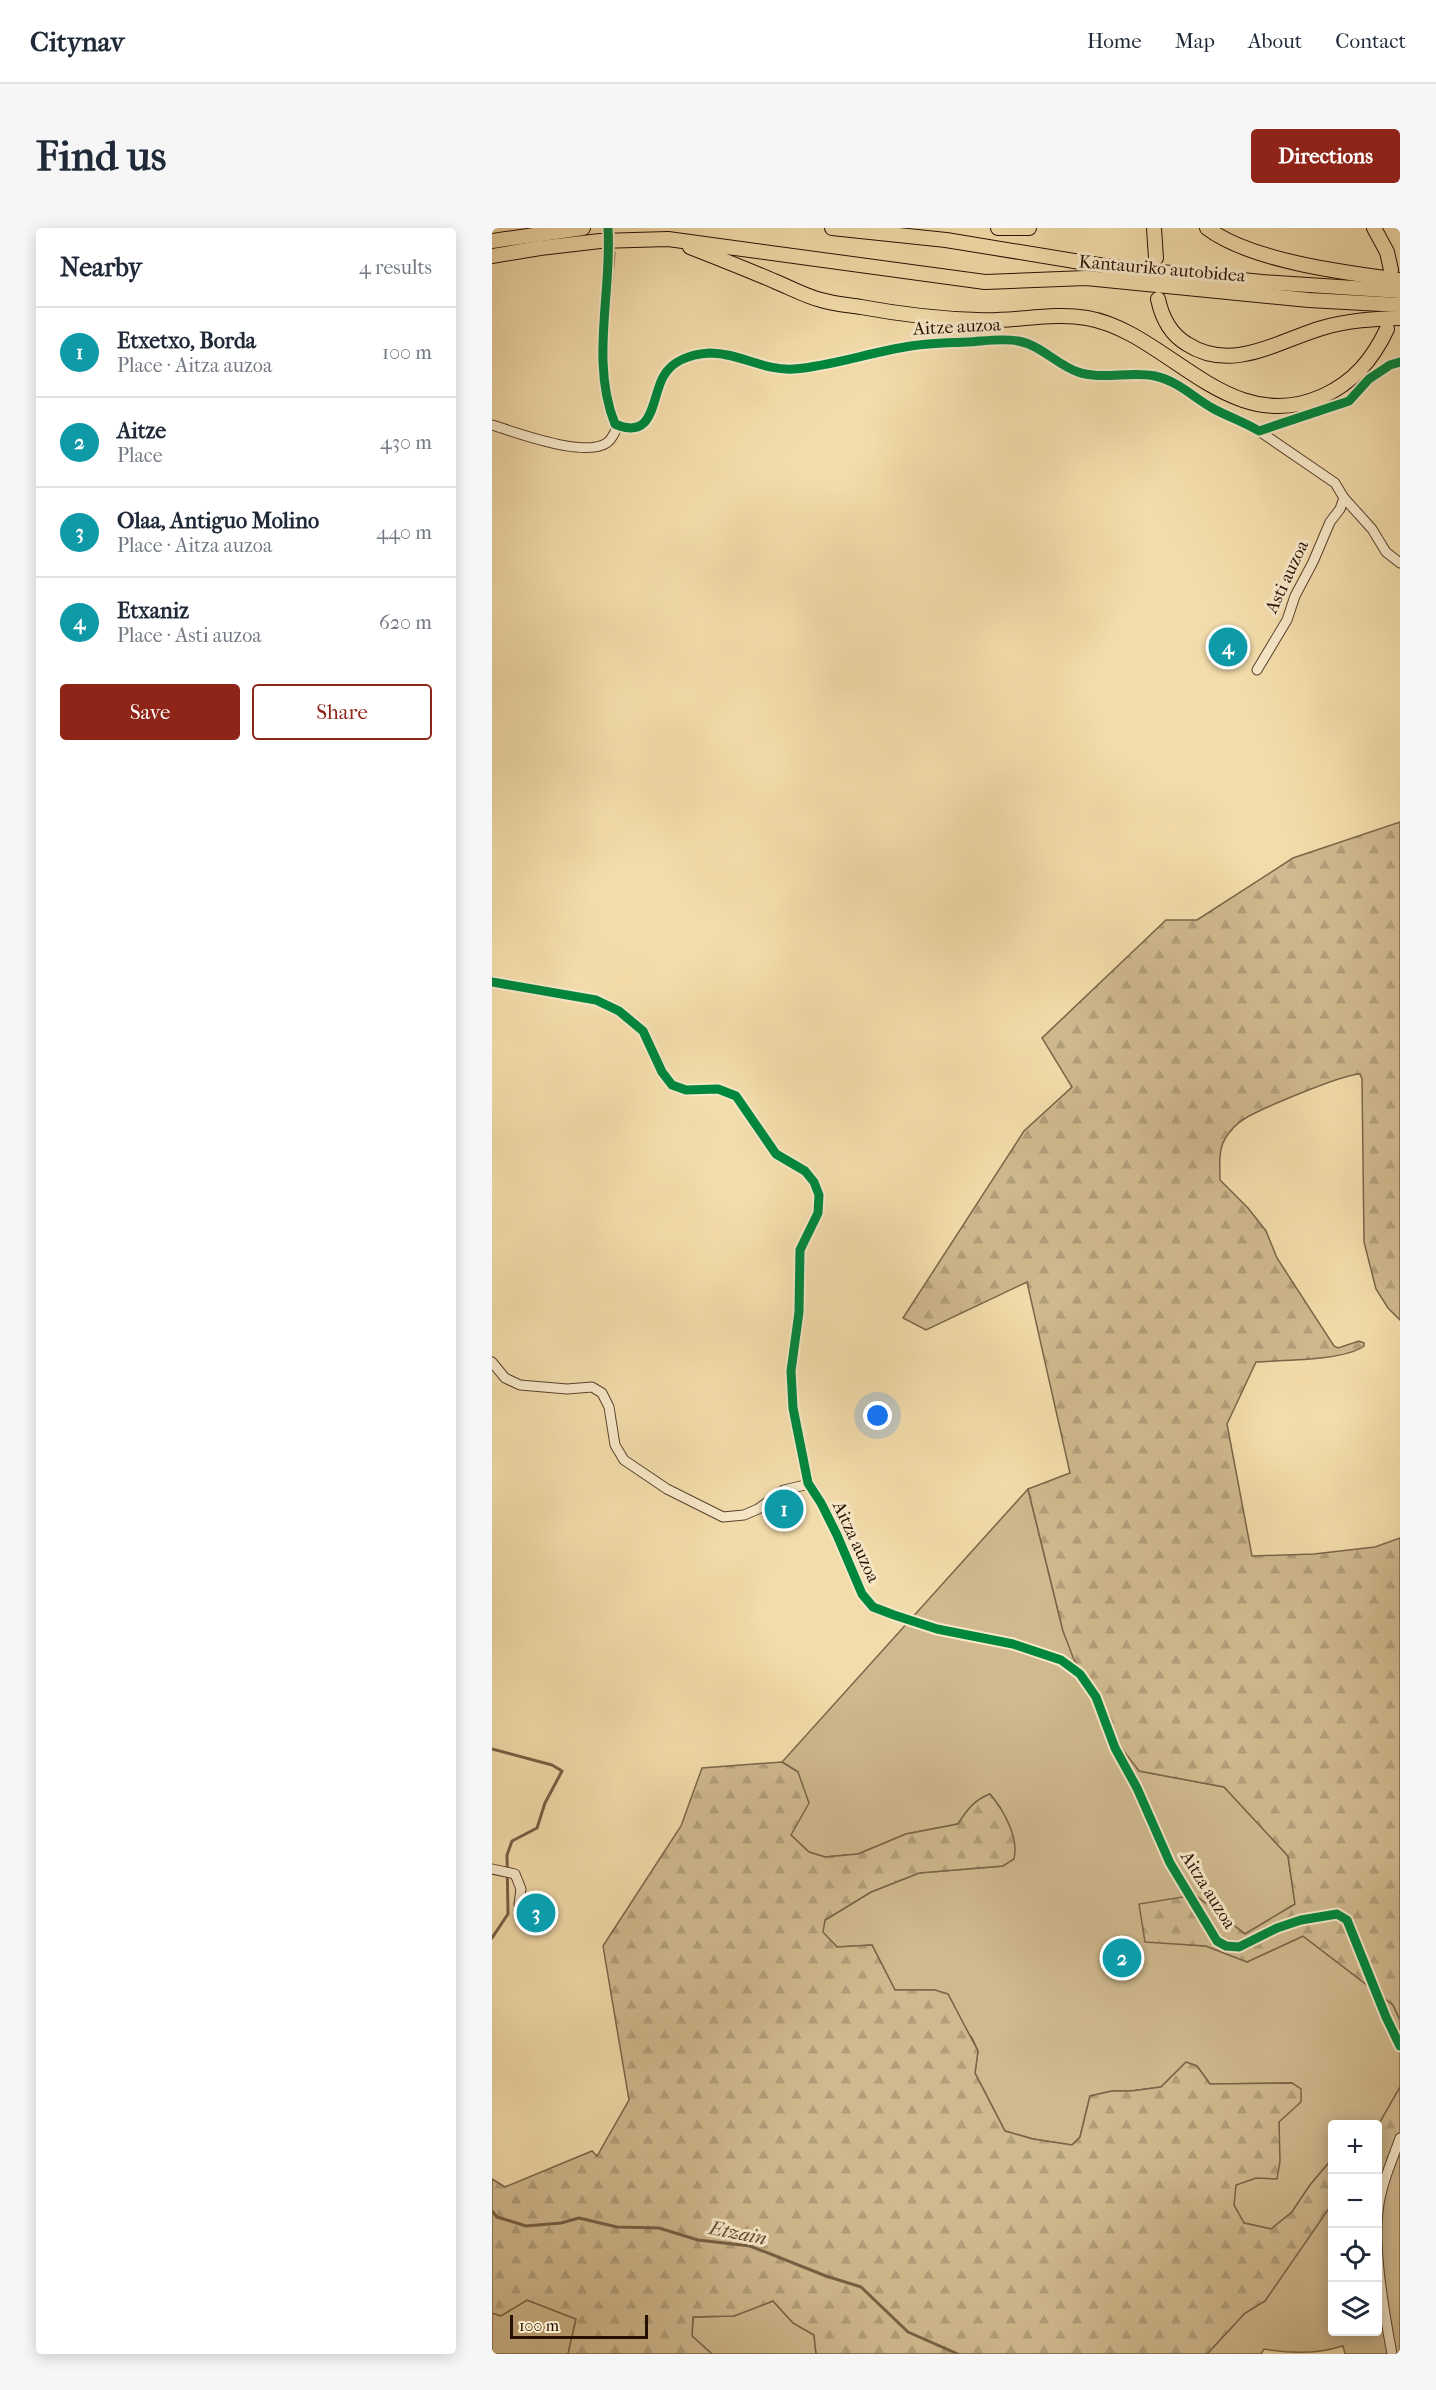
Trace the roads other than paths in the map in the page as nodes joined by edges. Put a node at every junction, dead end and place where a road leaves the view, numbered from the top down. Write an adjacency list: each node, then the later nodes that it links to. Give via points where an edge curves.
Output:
1 (583, 228): 9 (highway)
2 (832, 228): 14 (highway, Kantauriko autobidea, via 946,240 1111,267)
3 (998, 228): 4 (highway)
4 (1029, 228)
5 (1154, 228): 12 (highway)
6 (1207, 228): 13 (highway, via 1236,244 1315,267)
7 (1374, 228): 13 (highway)
8 (668, 239): 11 (highway, Kantauriko autobidea, via 600,241); 16 (highway, Kantauriko autobidea, via 985,282 1086,278); 18 (highway, via 820,300 979,321 1065,315 1104,322 1202,381 1238,398 1270,405 1319,398 1344,384 1372,357)
9 (492, 241)
10 (610, 253): 20 (street, via 603,371)
11 (492, 256)
12 (1156, 258)
13 (1396, 275)
14 (1400, 291)
15 (1158, 299): 17 (highway, via 1167,324 1181,341 1223,357 1249,353 1338,324)
16 (1400, 305)
17 (1400, 318)
18 (1387, 329)
19 (1400, 362): 22 (street, via 1369,379 1349,401)
20 (615, 424): 21 (street, via 610,442 599,448 547,442); 22 (street, Aitze auzoa, via 628,429 645,422 663,376 673,364 695,355 725,354 776,369 793,369 909,346 999,340 1034,346 1079,373 1154,375)
21 (492, 425)
22 (1259, 431): 23 (street, via 1335,483)
23 (1344, 498): 24 (street, via 1372,529 1386,552); 25 (street, Asti auzoa, via 1287,620)
24 (1400, 563)
25 (1257, 670)
26 (492, 982): 28 (street, Aitza auzoa, via 596,1000 619,1011 643,1031 672,1085 686,1090 718,1089 736,1096 776,1154 805,1171 814,1182 819,1195 818,1213 800,1250 799,1312 790,1371 793,1408)
27 (492, 1362): 28 (street, via 505,1378 520,1385 592,1388 602,1393 609,1407 615,1445 624,1460 667,1489 723,1517 744,1515 784,1490)
28 (809, 1484): 31 (street, Aitza auzoa, via 837,1535 862,1594 873,1607 937,1629 1046,1654 1080,1674 1096,1696 1115,1748 1170,1863 1217,1941 1239,1947 1301,1920 1337,1914 1347,1920)
29 (497, 1870): 30 (street, via 513,1874 521,1889)
30 (519, 1904)
31 (1400, 2046)
32 (1400, 2138): 33 (street, via 1381,2195 1378,2218 1380,2274)
33 (1392, 2354)

